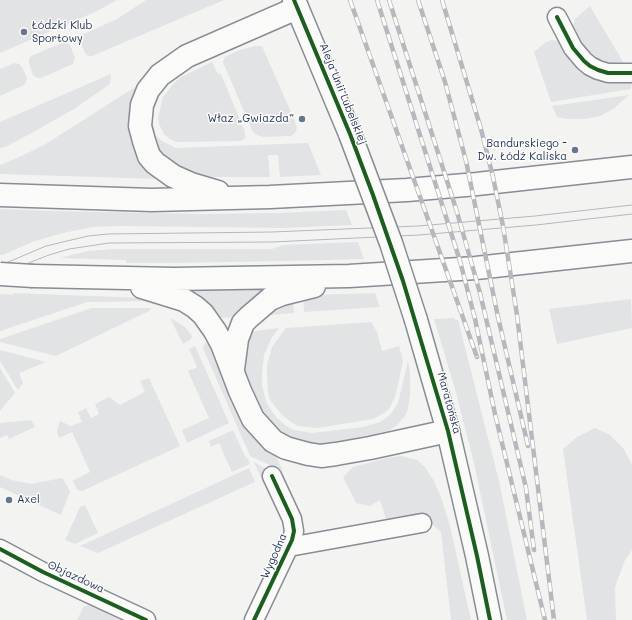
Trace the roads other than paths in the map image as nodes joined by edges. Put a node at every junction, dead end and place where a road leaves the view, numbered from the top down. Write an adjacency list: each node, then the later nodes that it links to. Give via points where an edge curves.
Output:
1 (296, 4): 6 (main road, Aleja Unii Lubelskiej, bridge); 7 (main road, via 187,56 153,82 142,105 140,126 149,156 155,163 173,176 191,184)
2 (557, 17): 3 (street, via 573,48 590,66 608,73)
3 (632, 73)
4 (632, 167): 7 (main road, via 406,190)
5 (0, 195): 7 (main road, via 146,200)
6 (373, 195): 13 (main road, Maratońska, bridge, via 416,320)
7 (245, 198)
8 (632, 251): 10 (main road, via 476,268)
9 (0, 274): 11 (main road, bridge)
10 (349, 276): 11 (main road); 12 (main road, via 282,294 256,309 239,333)
11 (110, 279): 12 (main road, via 178,297 195,307 215,331)
12 (233, 370): 13 (main road, via 242,397 254,419 273,441 296,452 321,456 336,454)
13 (448, 431): 20 (main road, Maratońska)
14 (272, 476): 16 (street, Wygodna, via 292,519 294,532)
15 (422, 524): 16 (street)
16 (289, 547): 19 (street, Wygodna)
17 (0, 549): 18 (street, Objazdowa)
18 (146, 620)
19 (254, 620)
20 (490, 620)

